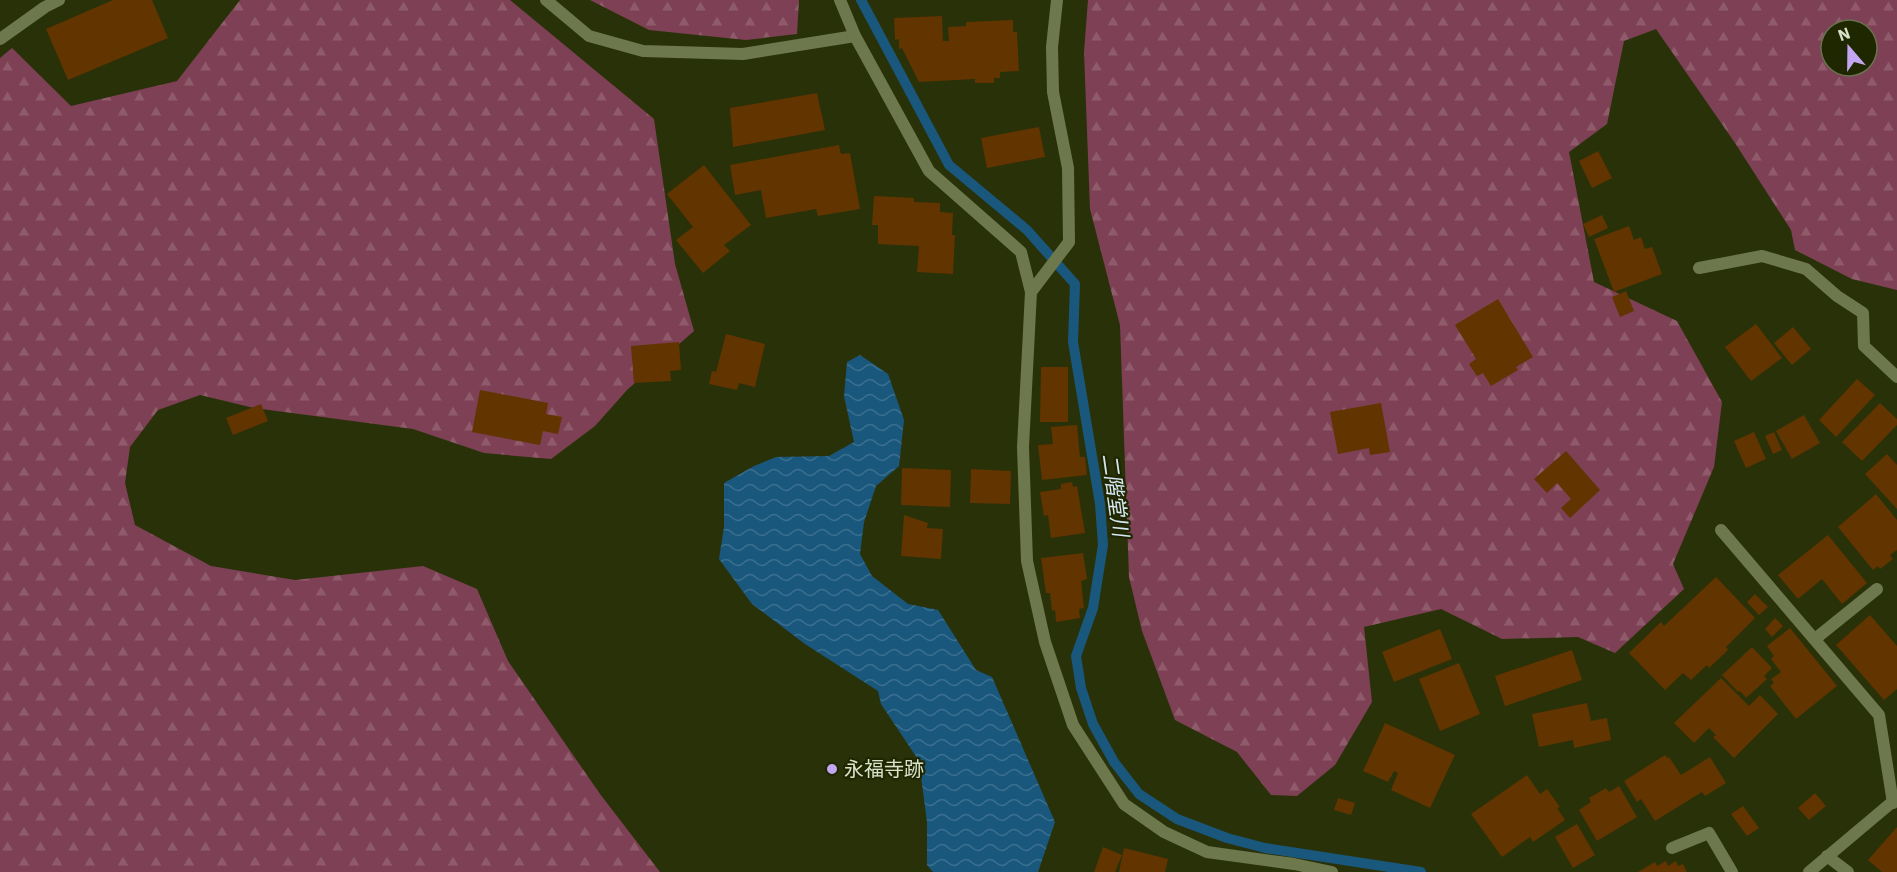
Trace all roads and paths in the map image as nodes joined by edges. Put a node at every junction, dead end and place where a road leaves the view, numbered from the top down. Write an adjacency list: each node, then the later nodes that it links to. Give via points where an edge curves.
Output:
1 (59, 0): 6 (street)
2 (546, 0): 5 (street, via 589,36 643,51 743,54)
3 (840, 0): 5 (street)
4 (1057, 0): 8 (street, via 1053,92 1068,168 1069,242)
5 (855, 36): 8 (street, via 929,171 1021,252)
6 (0, 39)
7 (1699, 268): 9 (street, via 1762,256 1806,270 1863,313 1864,346)
8 (1031, 292): 16 (street, via 1023,447 1027,561 1046,642 1073,725 1124,804 1164,832 1207,852)
9 (1897, 377)
10 (1721, 530): 12 (street)
11 (1877, 589): 12 (street)
12 (1815, 639): 13 (street, via 1879,715)
13 (1895, 801): 15 (street)
14 (1672, 848): 17 (street, via 1709,833)
15 (1827, 856): 18 (street); 19 (street)
16 (1332, 872)
17 (1732, 872)
18 (1809, 872)
19 (1848, 872)

